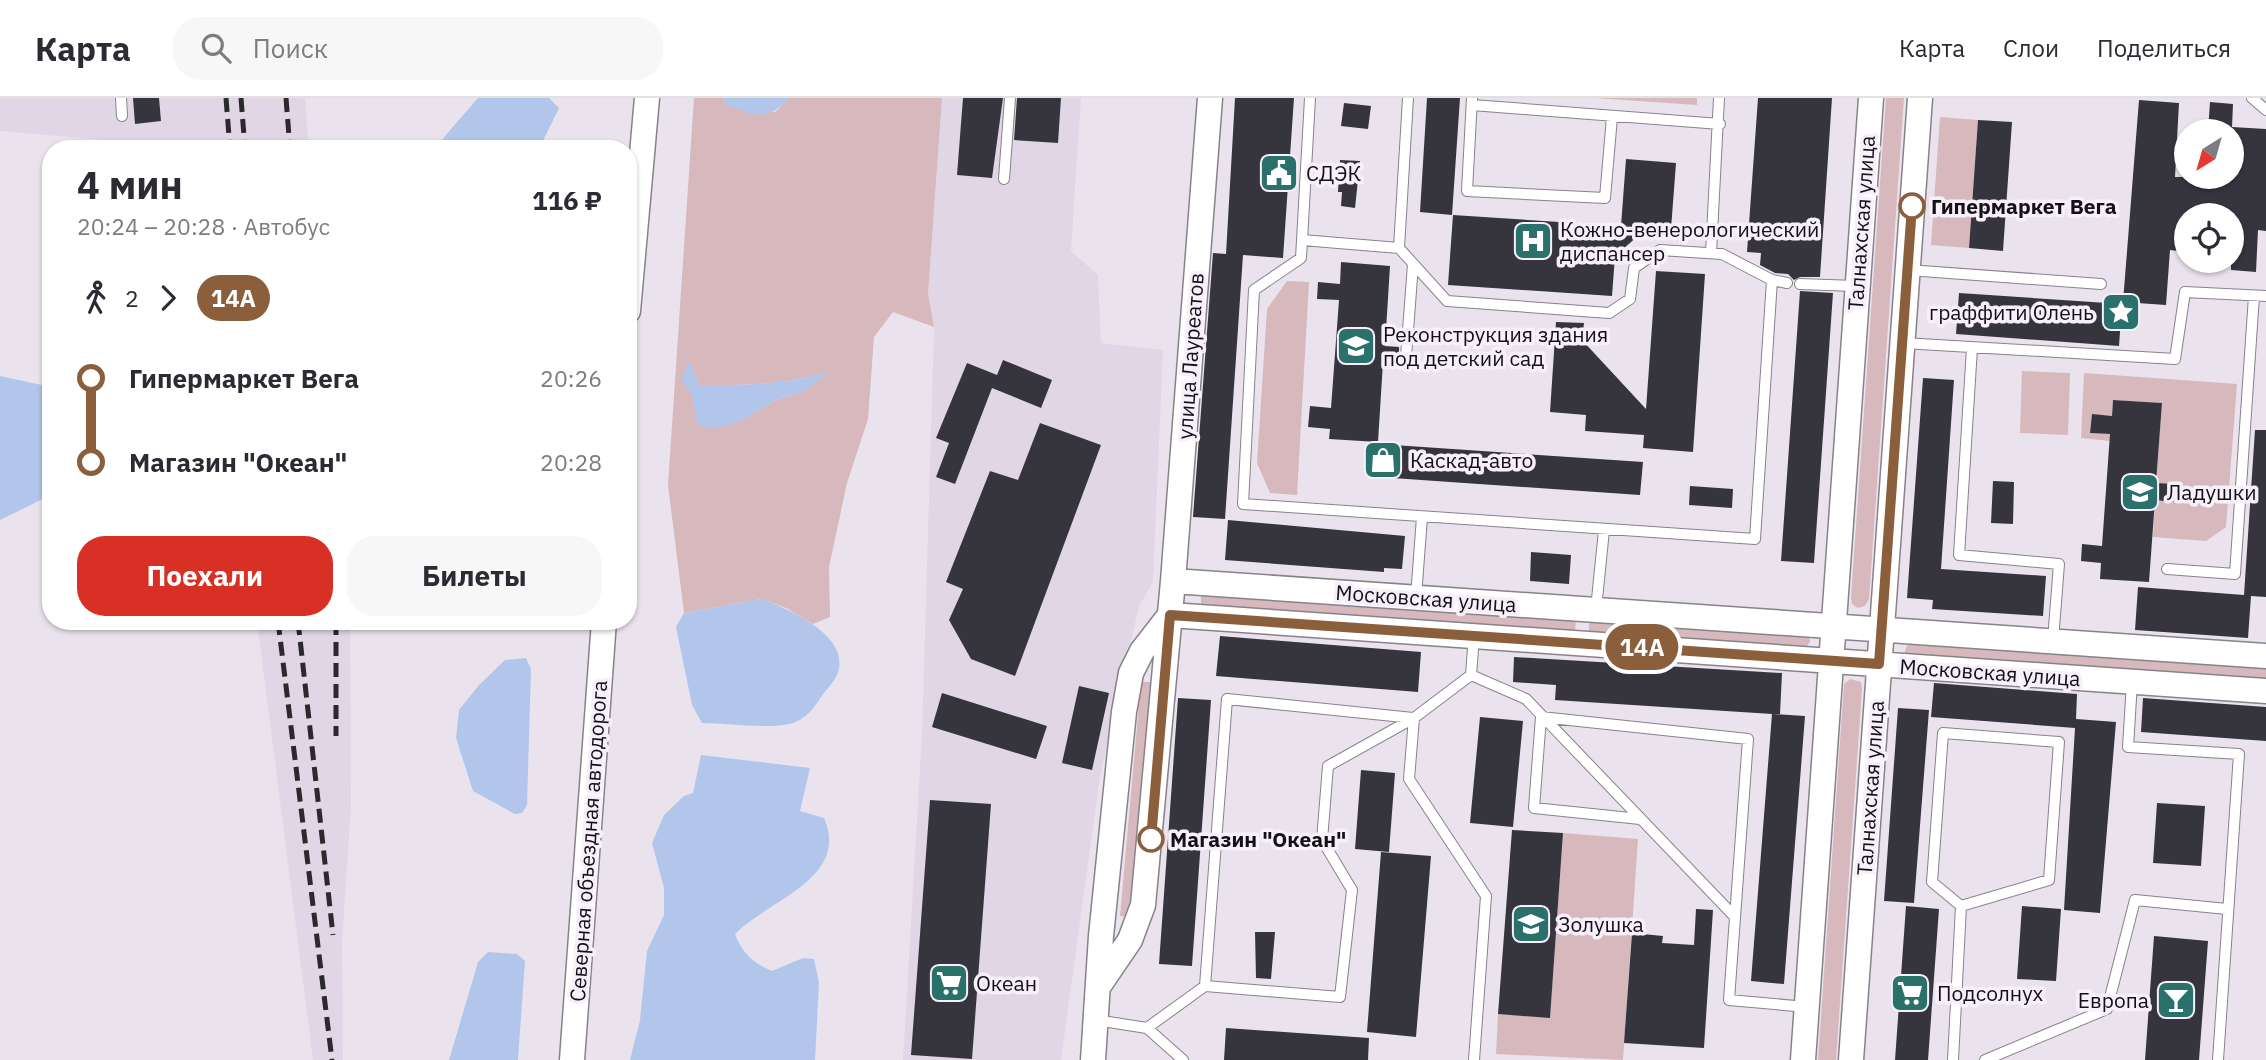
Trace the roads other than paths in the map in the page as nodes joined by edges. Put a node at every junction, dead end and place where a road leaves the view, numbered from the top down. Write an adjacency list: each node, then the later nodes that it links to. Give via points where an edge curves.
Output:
1 (121, 98): 13 (lane)
2 (647, 98): 17 (street)
3 (1010, 98): 16 (lane)
4 (1210, 98): 36 (street, улица Лауреатов)
5 (1310, 98): 18 (lane)
6 (1408, 98): 19 (lane)
7 (1719, 98): 15 (lane)
8 (1871, 98): 27 (street, Талнахская улица)
9 (1920, 98): 22 (street, Талнахская улица)
10 (2252, 98): 12 (lane)
11 (1472, 102): 14 (lane); 14 (lane, via 1467,191 1605,198)
12 (2266, 110)
13 (122, 116)
14 (1612, 117): 15 (lane)
15 (1720, 124): 20 (lane)
16 (1004, 179)
17 (637, 210)
18 (1302, 240): 19 (lane); 33 (lane, via 1301,258 1254,290 1243,504)
19 (1399, 248): 21 (lane)
20 (1711, 253): 21 (lane, via 1660,250 1634,268 1630,299 1609,313 1447,301); 23 (lane, via 1722,254)
21 (1413, 264): 32 (lane)
22 (1908, 270): 26 (lane); 30 (street, Талнахская улица)
23 (1772, 280): 24 (lane); 34 (lane, via 1755,539)
24 (1787, 283)
25 (1800, 284): 27 (lane)
26 (2101, 284)
27 (1857, 286): 40 (street, Талнахская улица)
28 (2254, 296): 29 (lane); 31 (lane, via 2185,292 2175,359); 35 (lane, via 2235,575)
29 (2266, 296)
30 (1902, 343): 31 (lane); 42 (street, Талнахская улица)
31 (1972, 348): 44 (lane, via 1959,555 2059,564)
32 (1406, 357)
33 (1422, 517): 34 (lane); 37 (lane)
34 (1604, 530): 38 (lane)
35 (2167, 569)
36 (1173, 581): 37 (street, Московская улица); 39 (street, улица Лауреатов)
37 (1416, 598): 38 (street, Московская улица)
38 (1596, 610): 40 (street, Московская улица)
39 (1170, 615): 43 (street, Московская улица); 58 (street, улица Лауреатов, via 1143,905 1130,940); 58 (street, via 1142,650 1131,673 1112,810)
40 (1832, 626): 42 (street, Московская улица); 46 (street, Талнахская улица)
41 (603, 630): 62 (street, Северная объездная автодорога)
42 (1881, 630): 44 (street, Московская улица); 47 (street, Талнахская улица)
43 (1474, 636): 46 (street, Московская улица); 48 (lane)
44 (2053, 642): 45 (street, Московская улица)
45 (2266, 656)
46 (1829, 661): 47 (street, Московская улица); 59 (street, Талнахская улица)
47 (1879, 664): 49 (street, Московская улица); 67 (street, Талнахская улица)
48 (1471, 675): 51 (lane, via 1526,699); 52 (lane)
49 (2132, 682): 50 (street, Московская улица); 55 (lane, via 2128,747 2239,754)
50 (2266, 691)
51 (1541, 717): 53 (lane); 53 (lane, via 1534,807); 56 (lane, via 1748,739)
52 (1414, 718): 57 (lane, via 1328,766 1322,840 1352,890 1340,997); 57 (lane, via 1227,699); 65 (lane, via 1409,779 1486,896)
53 (1640, 819): 56 (lane)
54 (1961, 906): 54 (lane, via 1932,882 1943,733 2059,741 2049,880); 68 (lane)
55 (2227, 909): 69 (lane, via 2135,900 2107,1009); 70 (lane)
56 (1735, 917): 59 (lane, via 1728,1000)
57 (1205, 986): 61 (lane)
58 (1098, 987): 60 (street)
59 (1807, 1007): 66 (street, Талнахская улица)
60 (1096, 1020): 61 (lane); 63 (street)
61 (1147, 1028): 64 (lane)
62 (572, 1060)
63 (1093, 1060)
64 (1183, 1060)
65 (1474, 1060)
66 (1803, 1060)
67 (1851, 1060)
68 (1952, 1060)
69 (1986, 1060)
70 (2218, 1060)

